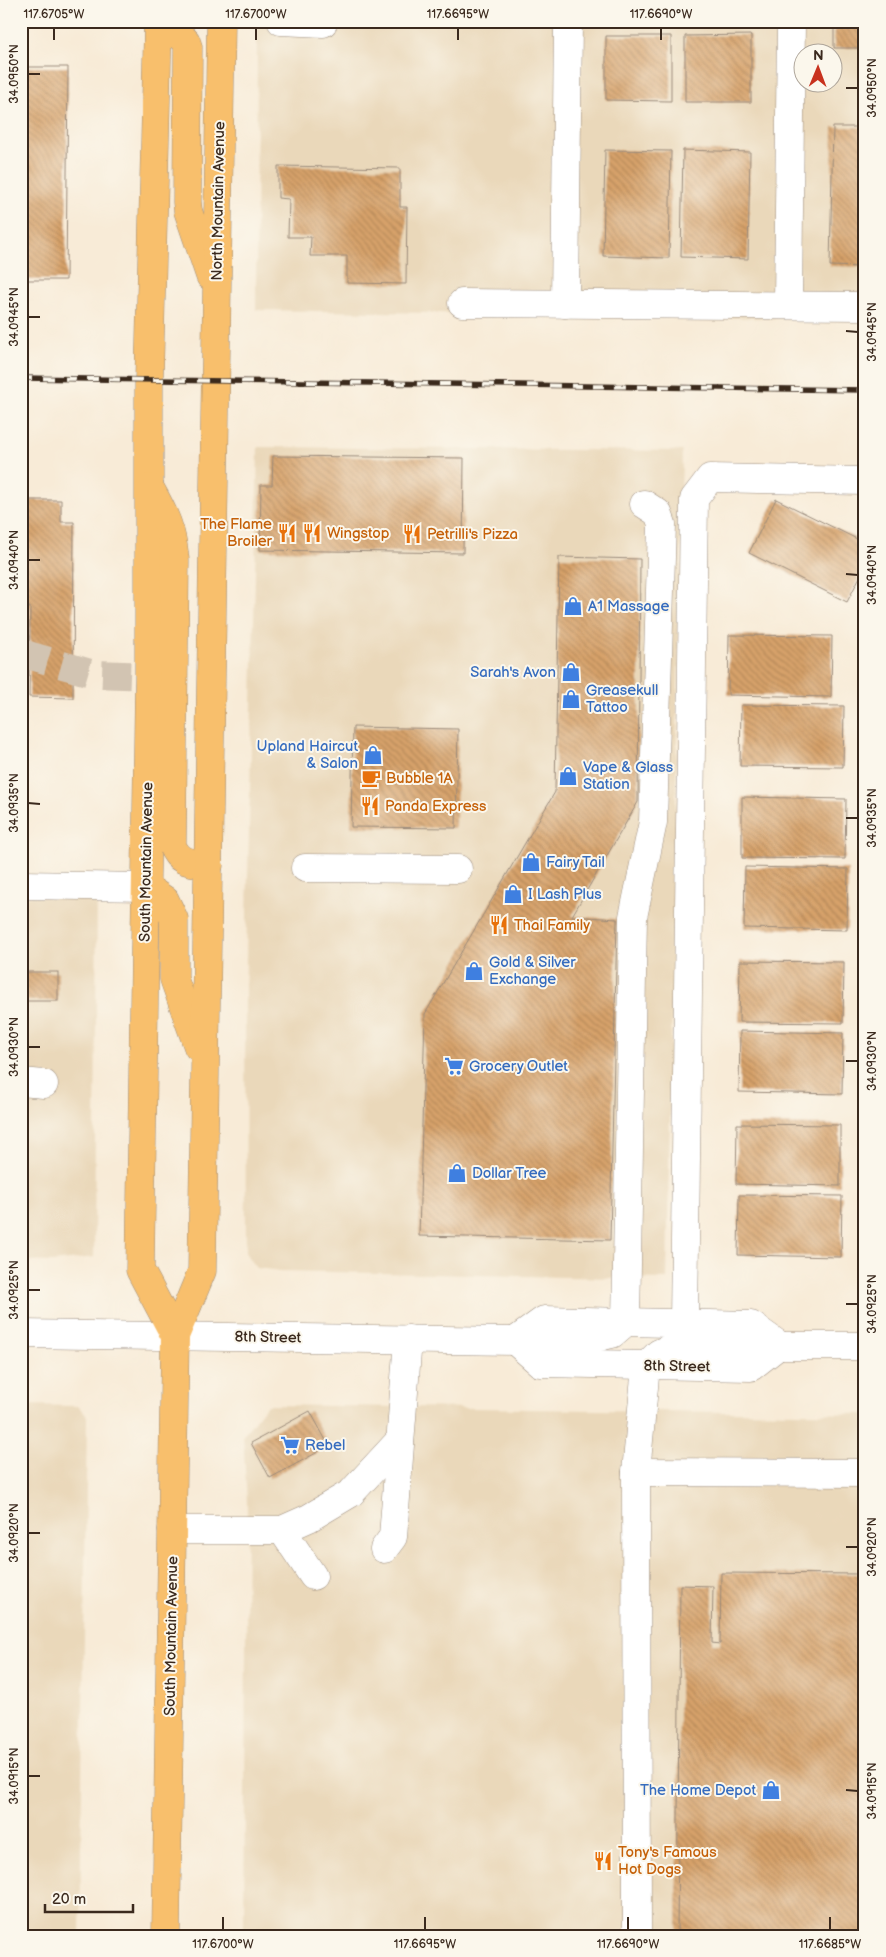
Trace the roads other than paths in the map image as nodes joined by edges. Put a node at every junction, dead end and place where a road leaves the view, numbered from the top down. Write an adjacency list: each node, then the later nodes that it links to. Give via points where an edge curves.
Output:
1 (158, 21): 15 (main road, South Mountain Avenue)
2 (164, 21): 8 (main road, via 186,41 188,47 188,211)
3 (222, 21): 8 (main road, North Mountain Avenue)
4 (281, 21): 7 (street)
5 (568, 21): 10 (street)
6 (791, 21): 11 (street)
7 (323, 22)
8 (216, 294): 13 (main road, North Mountain Avenue)
9 (462, 303): 10 (street)
10 (564, 304): 11 (street)
11 (788, 306): 12 (street)
12 (865, 306)
13 (215, 380): 17 (main road, South Mountain Avenue)
14 (865, 481): 24 (street, via 710,478 694,499)
15 (148, 485): 17 (main road, via 166,516 173,536 175,560 172,845 175,854 183,861); 21 (main road, South Mountain Avenue)
16 (644, 504): 23 (street, via 658,513 662,524 653,822 633,917)
17 (209, 865): 22 (main road, South Mountain Avenue)
18 (305, 868): 19 (street)
19 (458, 869)
20 (21, 885): 21 (street)
21 (146, 887): 22 (main road, via 165,900 174,919 174,979); 26 (main road, South Mountain Avenue, via 140,1270)
22 (204, 1065): 26 (main road, South Mountain Avenue, via 202,1271)
23 (626, 1322): 24 (street); 28 (street, via 544,1320)
24 (684, 1323): 29 (street, via 752,1325)
25 (21, 1334): 26 (street, 8th Street)
26 (176, 1336): 27 (street, 8th Street); 35 (main road, South Mountain Avenue)
27 (408, 1339): 28 (street, 8th Street); 32 (street)
28 (515, 1341): 31 (street, 8th Street, via 540,1363)
29 (780, 1345): 30 (street); 31 (street, 8th Street, via 751,1367)
30 (865, 1346)
31 (646, 1366): 33 (street)
32 (400, 1440): 36 (street, via 351,1493 310,1518); 37 (street, via 393,1537)
33 (636, 1472): 34 (street); 40 (street)
34 (865, 1472)
35 (172, 1530): 36 (street); 39 (main road, South Mountain Avenue)
36 (282, 1530): 38 (street)
37 (384, 1549)
38 (313, 1576)
39 (166, 1936)
40 (637, 1936)

